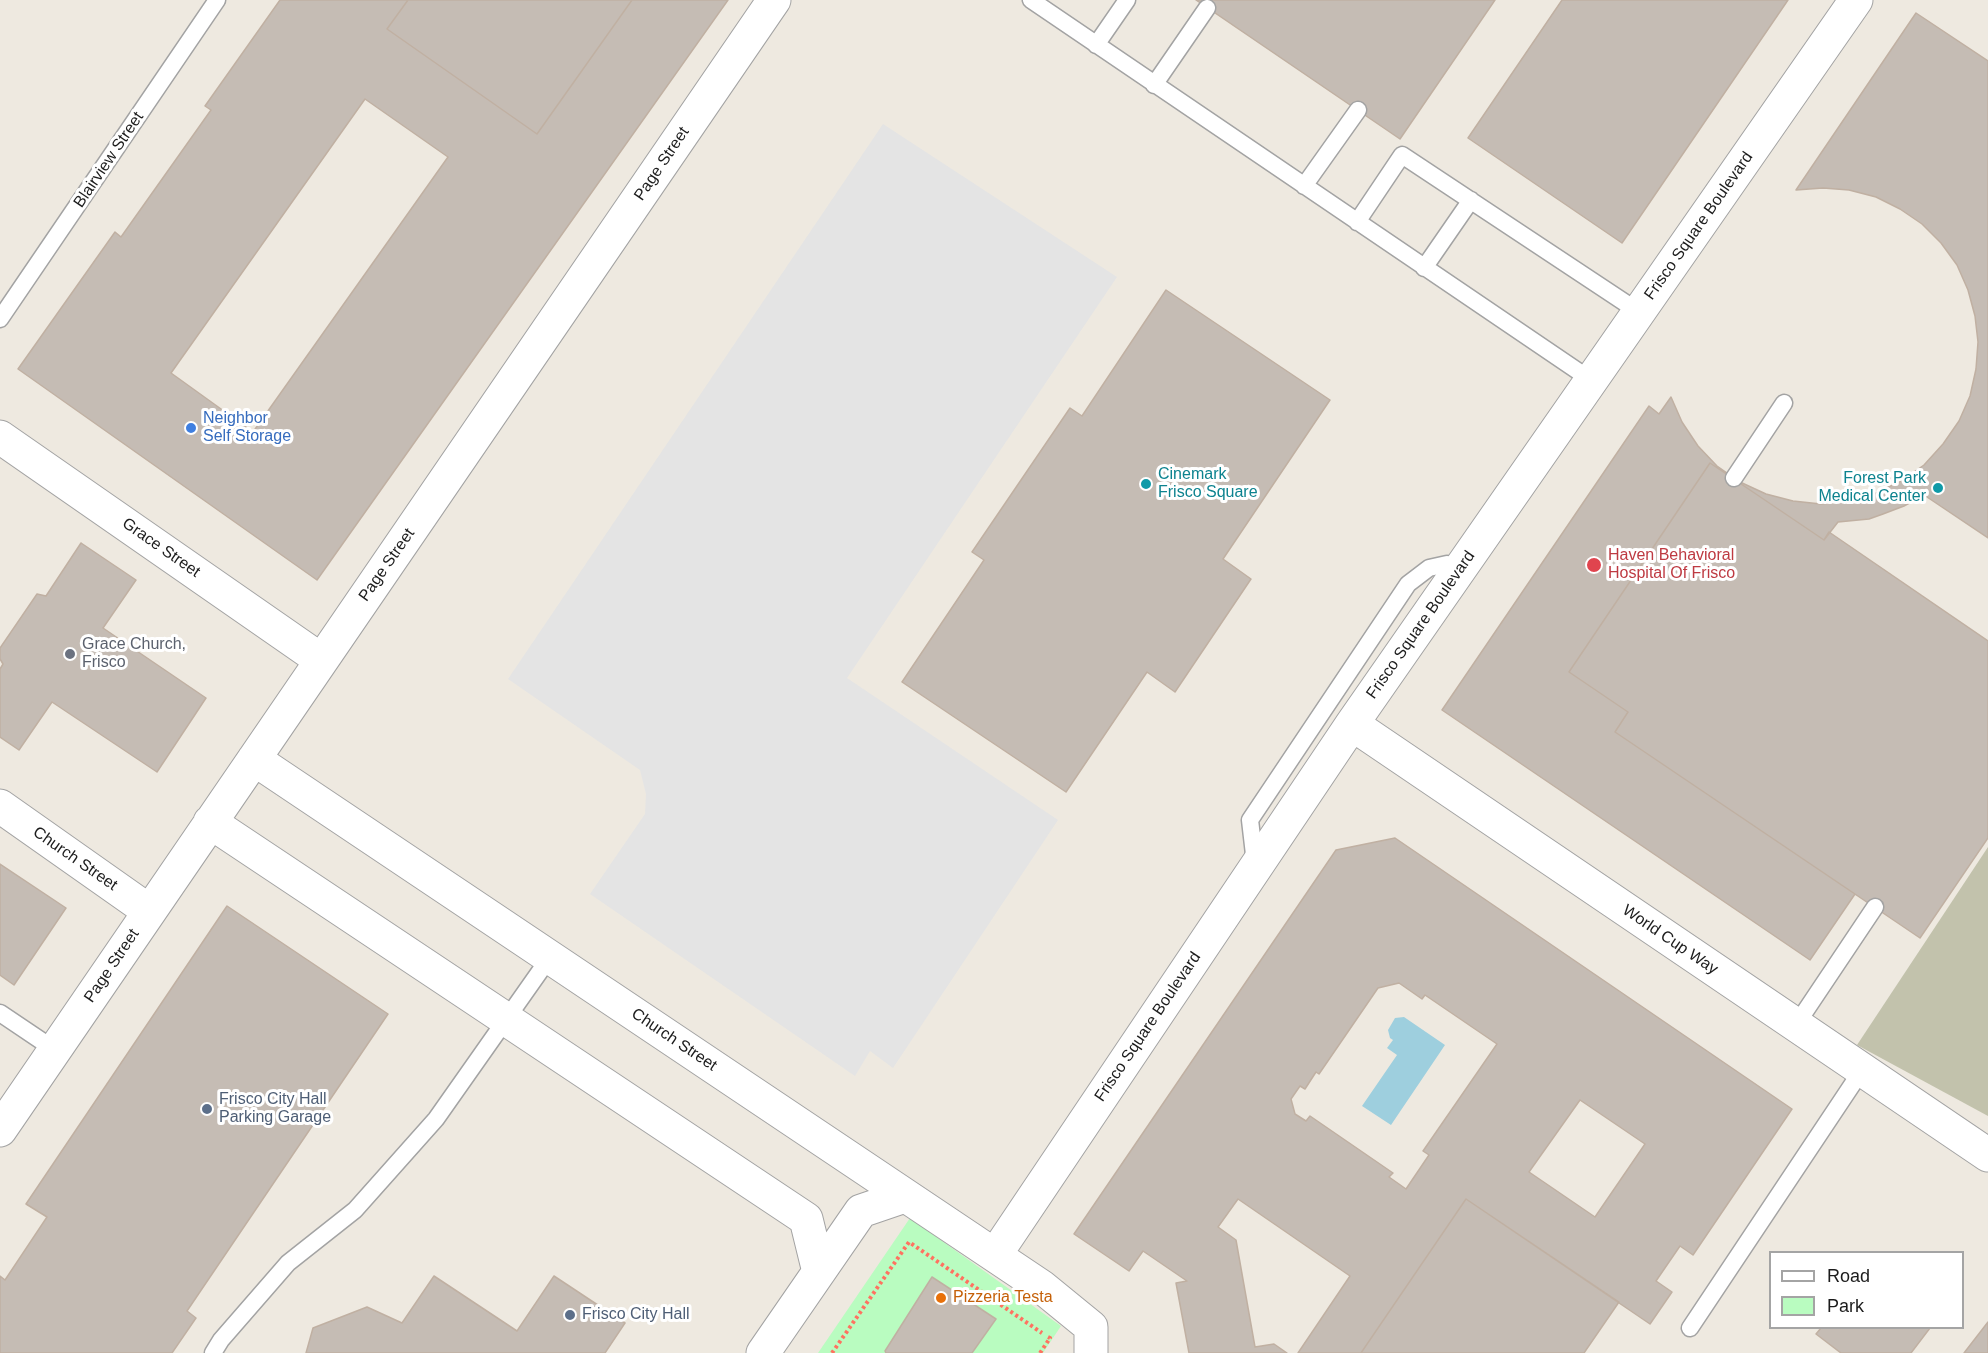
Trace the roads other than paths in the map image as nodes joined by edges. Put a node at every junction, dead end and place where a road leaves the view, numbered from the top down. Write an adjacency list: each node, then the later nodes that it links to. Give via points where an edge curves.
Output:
1 (217, 0): 15 (lane, Blairview Street)
2 (774, 0): 21 (street, Page Street)
3 (1031, 0): 7 (lane)
4 (1127, 0): 7 (lane)
5 (1856, 0): 14 (street, Frisco Square Boulevard)
6 (1207, 8): 8 (lane)
7 (1096, 45): 8 (lane)
8 (1154, 84): 10 (lane)
9 (1358, 110): 10 (lane)
10 (1305, 186): 12 (lane)
11 (1471, 200): 12 (lane, via 1402,155); 13 (lane); 14 (lane)
12 (1357, 222): 13 (lane)
13 (1424, 268): 16 (lane)
14 (1639, 312): 16 (street, Frisco Square Boulevard)
15 (0, 319)
16 (1591, 380): 20 (street, Frisco Square Boulevard)
17 (1784, 404): 19 (lane)
18 (0, 437): 21 (street, Grace Street)
19 (1734, 478)
20 (1460, 569): 22 (street, Frisco Square Boulevard); 26 (lane, via 1448,564 1429,568 1408,584 1251,820)
21 (321, 660): 23 (street, Page Street)
22 (1352, 724): 26 (street, Frisco Square Boulevard); 32 (street, World Cup Way)
23 (254, 759): 25 (street, Page Street); 29 (street, Church Street)
24 (0, 806): 28 (street, Church Street)
25 (210, 822): 28 (street, Page Street); 31 (street)
26 (1256, 867): 38 (street, Frisco Square Boulevard)
27 (1875, 908): 32 (lane)
28 (149, 911): 33 (street, Page Street)
29 (550, 957): 31 (lane); 37 (street, Church Street)
30 (0, 1013): 33 (lane)
31 (507, 1019): 39 (street, via 806,1219); 42 (lane, via 436,1119 355,1210 288,1263)
32 (1796, 1025): 34 (street, World Cup Way)
33 (55, 1050): 35 (street, Page Street)
34 (1862, 1070): 36 (street, World Cup Way); 40 (lane)
35 (0, 1130)
36 (1988, 1155)
37 (906, 1196): 38 (street, Church Street); 39 (street, via 861,1211)
38 (995, 1256): 41 (street, Church Street, via 1042,1287)
39 (819, 1272): 43 (street)
40 (1690, 1328)
41 (1091, 1340)
42 (213, 1353)
43 (763, 1353)

